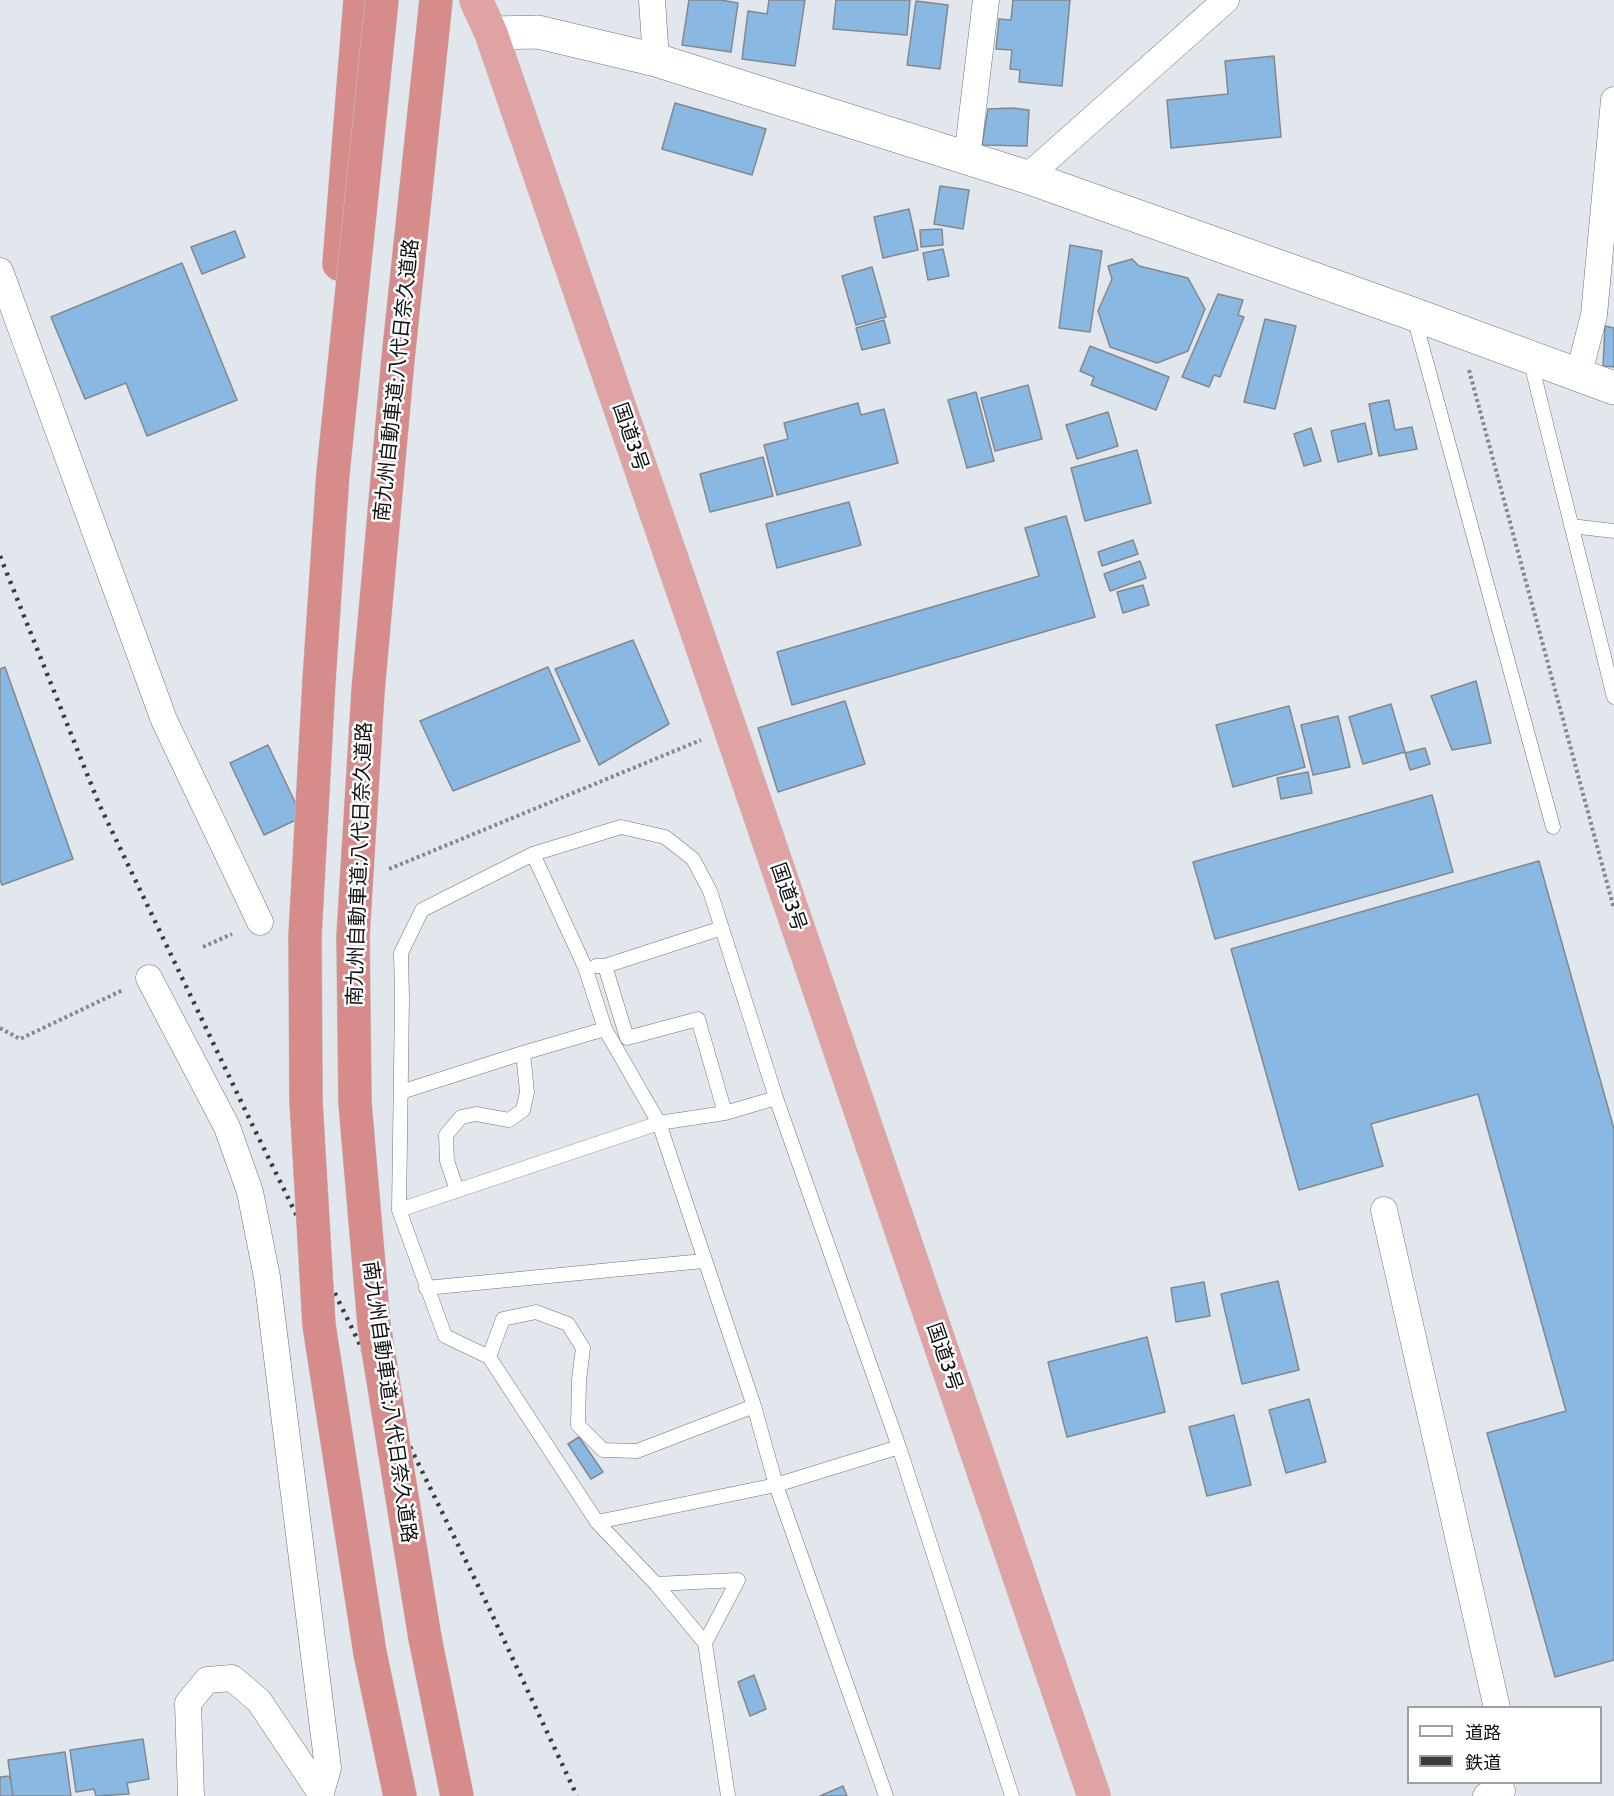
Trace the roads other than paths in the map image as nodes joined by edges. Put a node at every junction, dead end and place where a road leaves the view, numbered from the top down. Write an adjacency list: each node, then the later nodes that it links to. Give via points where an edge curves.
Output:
1 (360, 0): 18 (highway, bridge, via 330,381)
2 (382, 0): 18 (highway, bridge)
3 (436, 0): 51 (highway, 南九州自動車道;八代日奈久道路, bridge, via 368,691 353,936 355,1103 374,1325 424,1638)
4 (476, 0): 8 (highway, 国道3号)
5 (651, 0): 9 (street)
6 (986, 0): 11 (street)
7 (1226, 0): 12 (street)
8 (491, 33): 9 (street, via 538,32); 55 (highway, 国道3号)
9 (656, 60): 11 (street)
10 (1614, 99): 16 (street, via 1594,315)
11 (967, 158): 12 (street)
12 (1027, 177): 14 (street)
13 (0, 271): 24 (street, via 164,720)
14 (1440, 325): 15 (street); 22 (lane)
15 (1530, 358): 16 (street); 19 (lane)
16 (1578, 377): 17 (street)
17 (1614, 388)
18 (333, 472): 50 (highway, bridge, via 305,936 306,1101 319,1325 370,1653)
19 (1571, 526): 20 (lane); 21 (lane)
20 (1614, 531)
21 (1614, 697)
22 (1553, 827)
23 (533, 854): 25 (lane, via 621,827 665,837 693,859 711,891); 27 (lane); 31 (lane, via 422,910 401,953)
24 (260, 922)
25 (722, 928): 26 (lane); 32 (lane)
26 (605, 966): 27 (lane); 33 (lane, via 627,1038 698,1019)
27 (585, 967): 29 (lane)
28 (149, 978): 48 (street, via 226,1127 254,1213 267,1277 328,1768)
29 (605, 1029): 30 (lane); 34 (lane)
30 (523, 1053): 31 (lane); 35 (lane, via 527,1092 523,1110 509,1120 476,1114 460,1117 446,1135 447,1161)
31 (401, 1092): 36 (lane)
32 (776, 1098): 33 (lane); 42 (lane)
33 (725, 1113): 34 (lane)
34 (659, 1123): 35 (lane); 38 (lane)
35 (458, 1190): 36 (lane)
36 (399, 1210): 39 (lane)
37 (1384, 1210): 47 (street)
38 (704, 1261): 39 (lane); 41 (lane)
39 (426, 1288): 40 (lane, via 445,1336)
40 (489, 1357): 41 (lane, via 503,1319 536,1312 568,1324 583,1348 578,1425 603,1449 637,1451); 44 (lane)
41 (754, 1406): 43 (lane)
42 (899, 1447): 43 (lane); 54 (lane)
43 (776, 1485): 44 (lane); 53 (lane)
44 (597, 1522): 45 (lane)
45 (656, 1584): 46 (lane); 46 (lane, via 738,1580)
46 (705, 1643): 52 (lane)
47 (1497, 1706)
48 (320, 1794): 49 (street, via 259,1701 232,1678 207,1680 188,1703)
49 (190, 1796)
50 (400, 1796)
51 (457, 1796)
52 (728, 1796)
53 (886, 1796)
54 (1012, 1796)
55 (1094, 1796)

